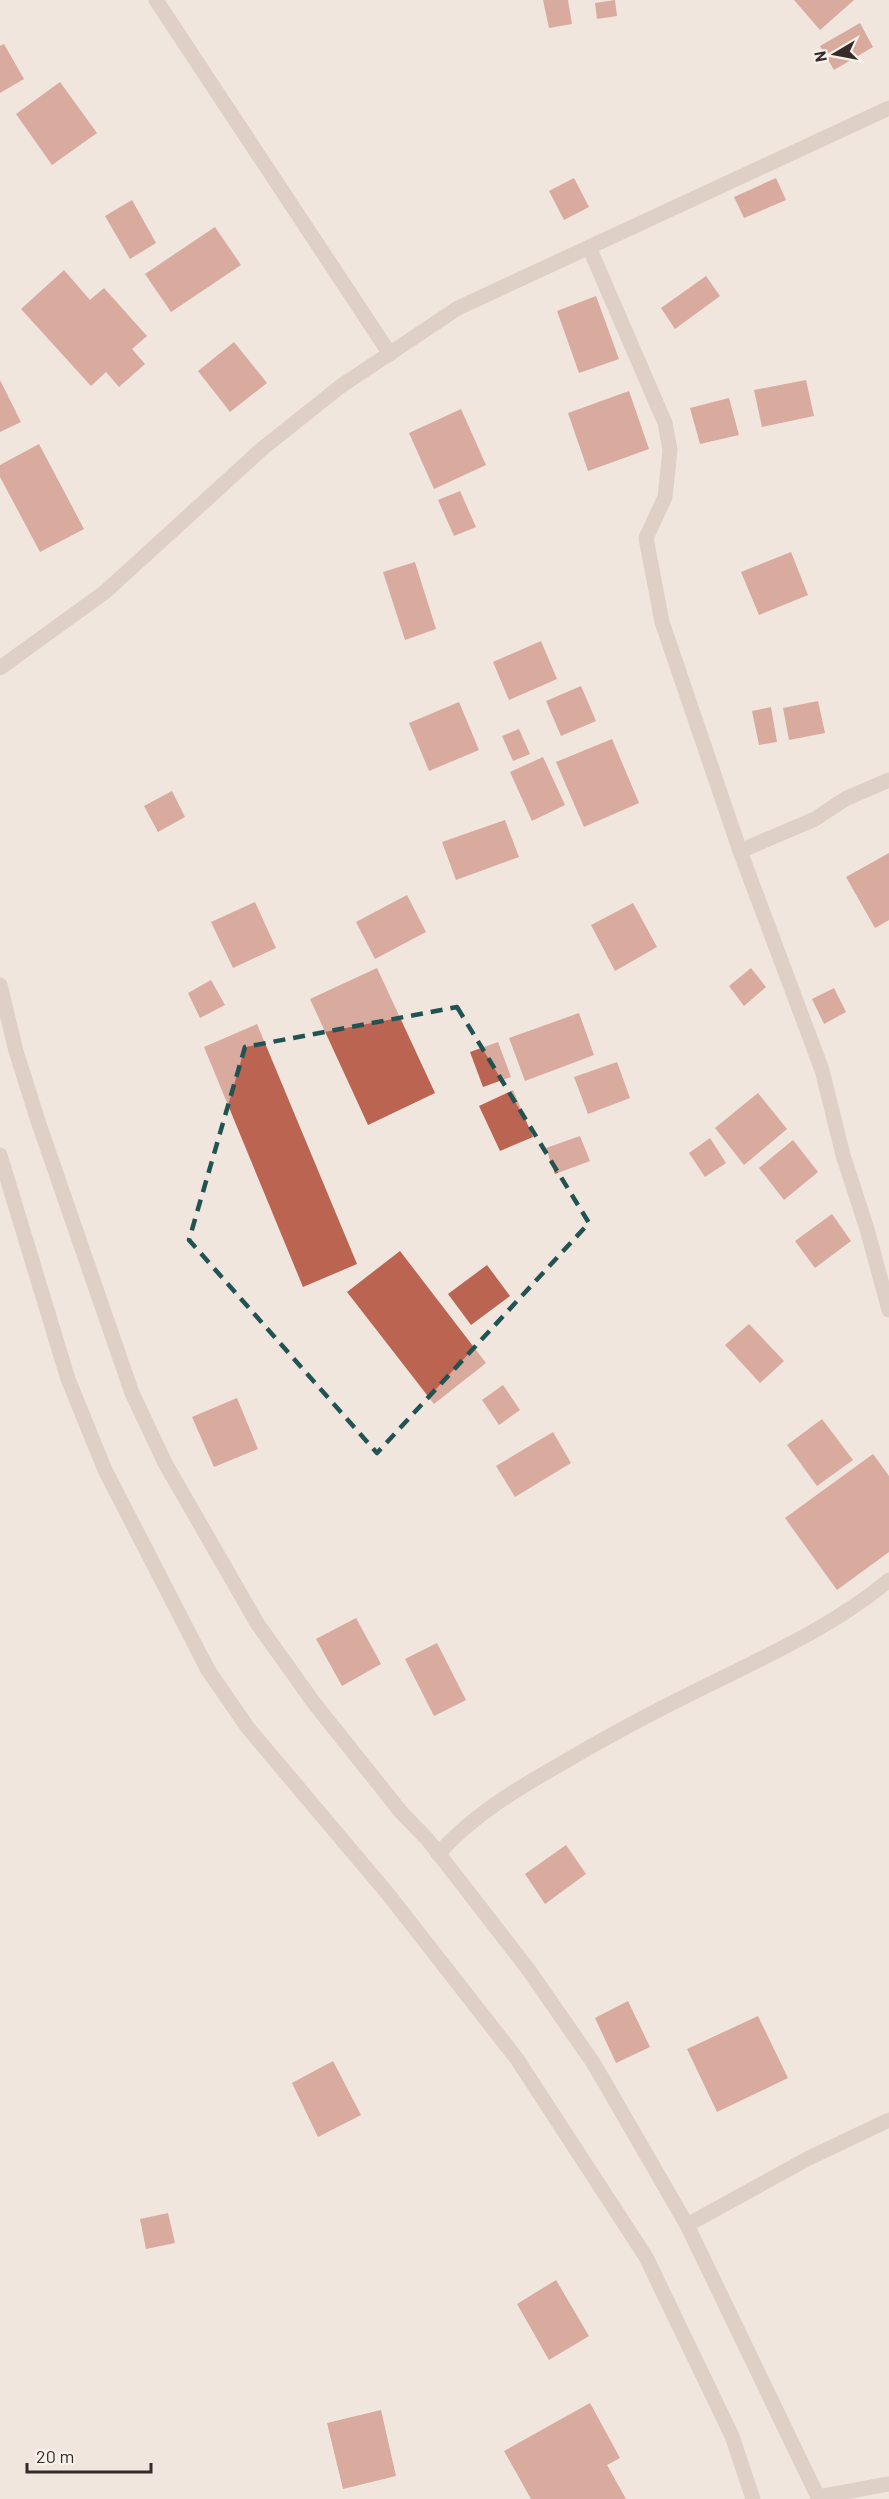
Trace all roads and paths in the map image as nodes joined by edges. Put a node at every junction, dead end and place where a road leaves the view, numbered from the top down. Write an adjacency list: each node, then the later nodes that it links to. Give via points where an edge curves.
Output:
1 (156, 0): 4 (street)
2 (889, 108): 3 (street)
3 (589, 247): 4 (street, via 458,308); 7 (street, via 665,423 670,450 665,497 646,538 663,622)
4 (390, 354): 5 (street, via 341,386 263,448 105,592)
5 (0, 668)
6 (889, 780): 7 (street, via 845,799 815,819)
7 (740, 851): 10 (street, via 822,1070)
8 (0, 985): 12 (street, via 38,1121 132,1393 165,1463 257,1623 314,1703)
9 (0, 1155): 17 (street, via 68,1379 105,1470 208,1670 248,1728 388,1894 524,2069 646,2257 732,2436)
10 (889, 1310)
11 (889, 1580): 12 (street, via 812,1634 694,1692 520,1787 454,1835)
12 (438, 1854): 14 (street, via 528,1969 594,2064)
13 (889, 2120): 14 (street, via 809,2158)
14 (687, 2225): 16 (street)
15 (889, 2484): 16 (street)
16 (819, 2498)
17 (753, 2499)

